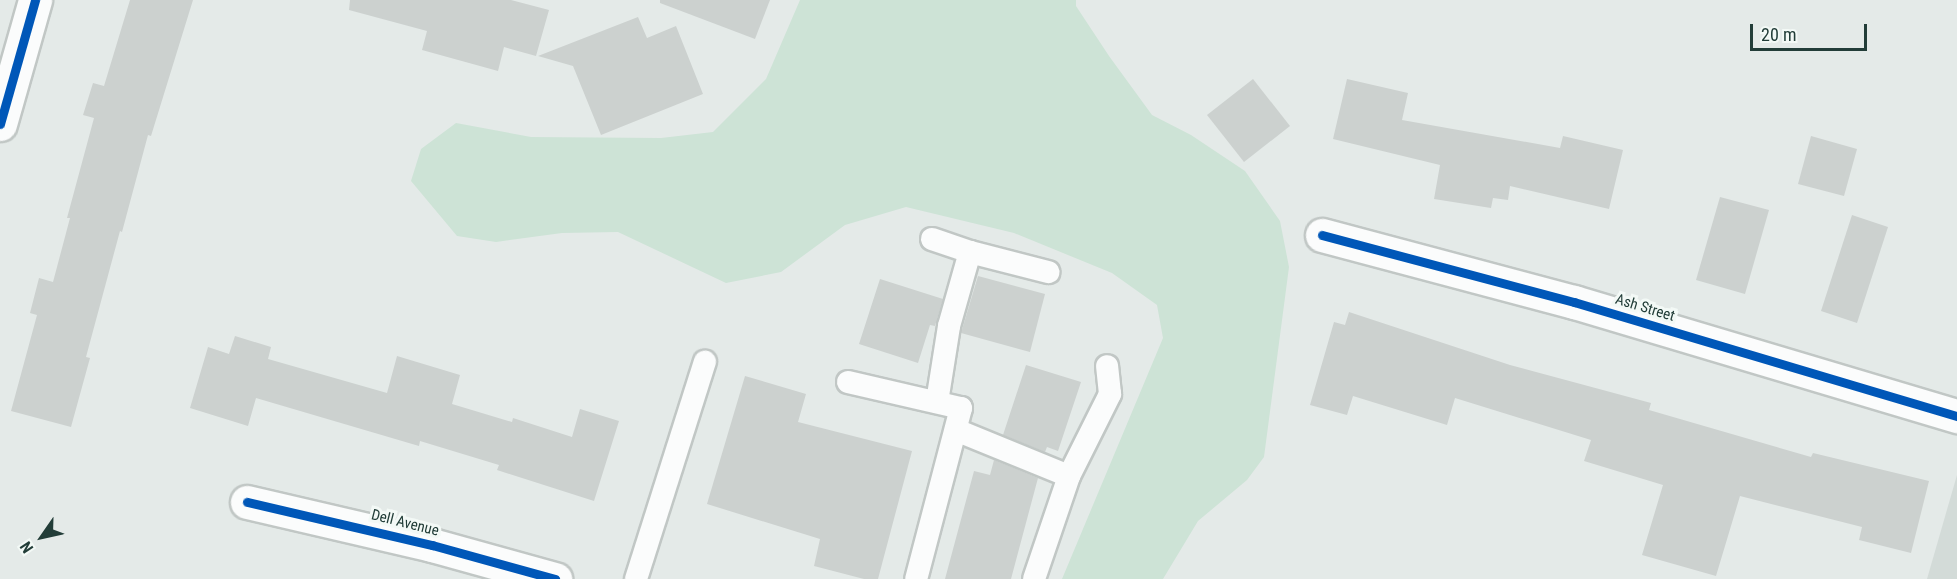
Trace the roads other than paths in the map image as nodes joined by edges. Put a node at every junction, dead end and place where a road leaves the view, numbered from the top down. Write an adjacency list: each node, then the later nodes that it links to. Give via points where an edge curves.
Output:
1 (35, 0): 2 (street)
2 (0, 124)
3 (1322, 235): 11 (street, Ash Street, via 1574,302)
4 (932, 239): 5 (lane)
5 (970, 252): 6 (lane); 10 (lane, via 950,326)
6 (1048, 272)
7 (705, 362): 16 (lane)
8 (1107, 366): 13 (lane, via 1110,394)
9 (848, 382): 10 (lane)
10 (937, 402): 12 (lane, via 961,408)
11 (1957, 416)
12 (956, 430): 13 (lane); 17 (lane)
13 (1069, 476): 18 (lane)
14 (247, 501): 15 (street, Dell Avenue, via 432,545)
15 (539, 577)
16 (636, 579)
17 (916, 579)
18 (1034, 579)

